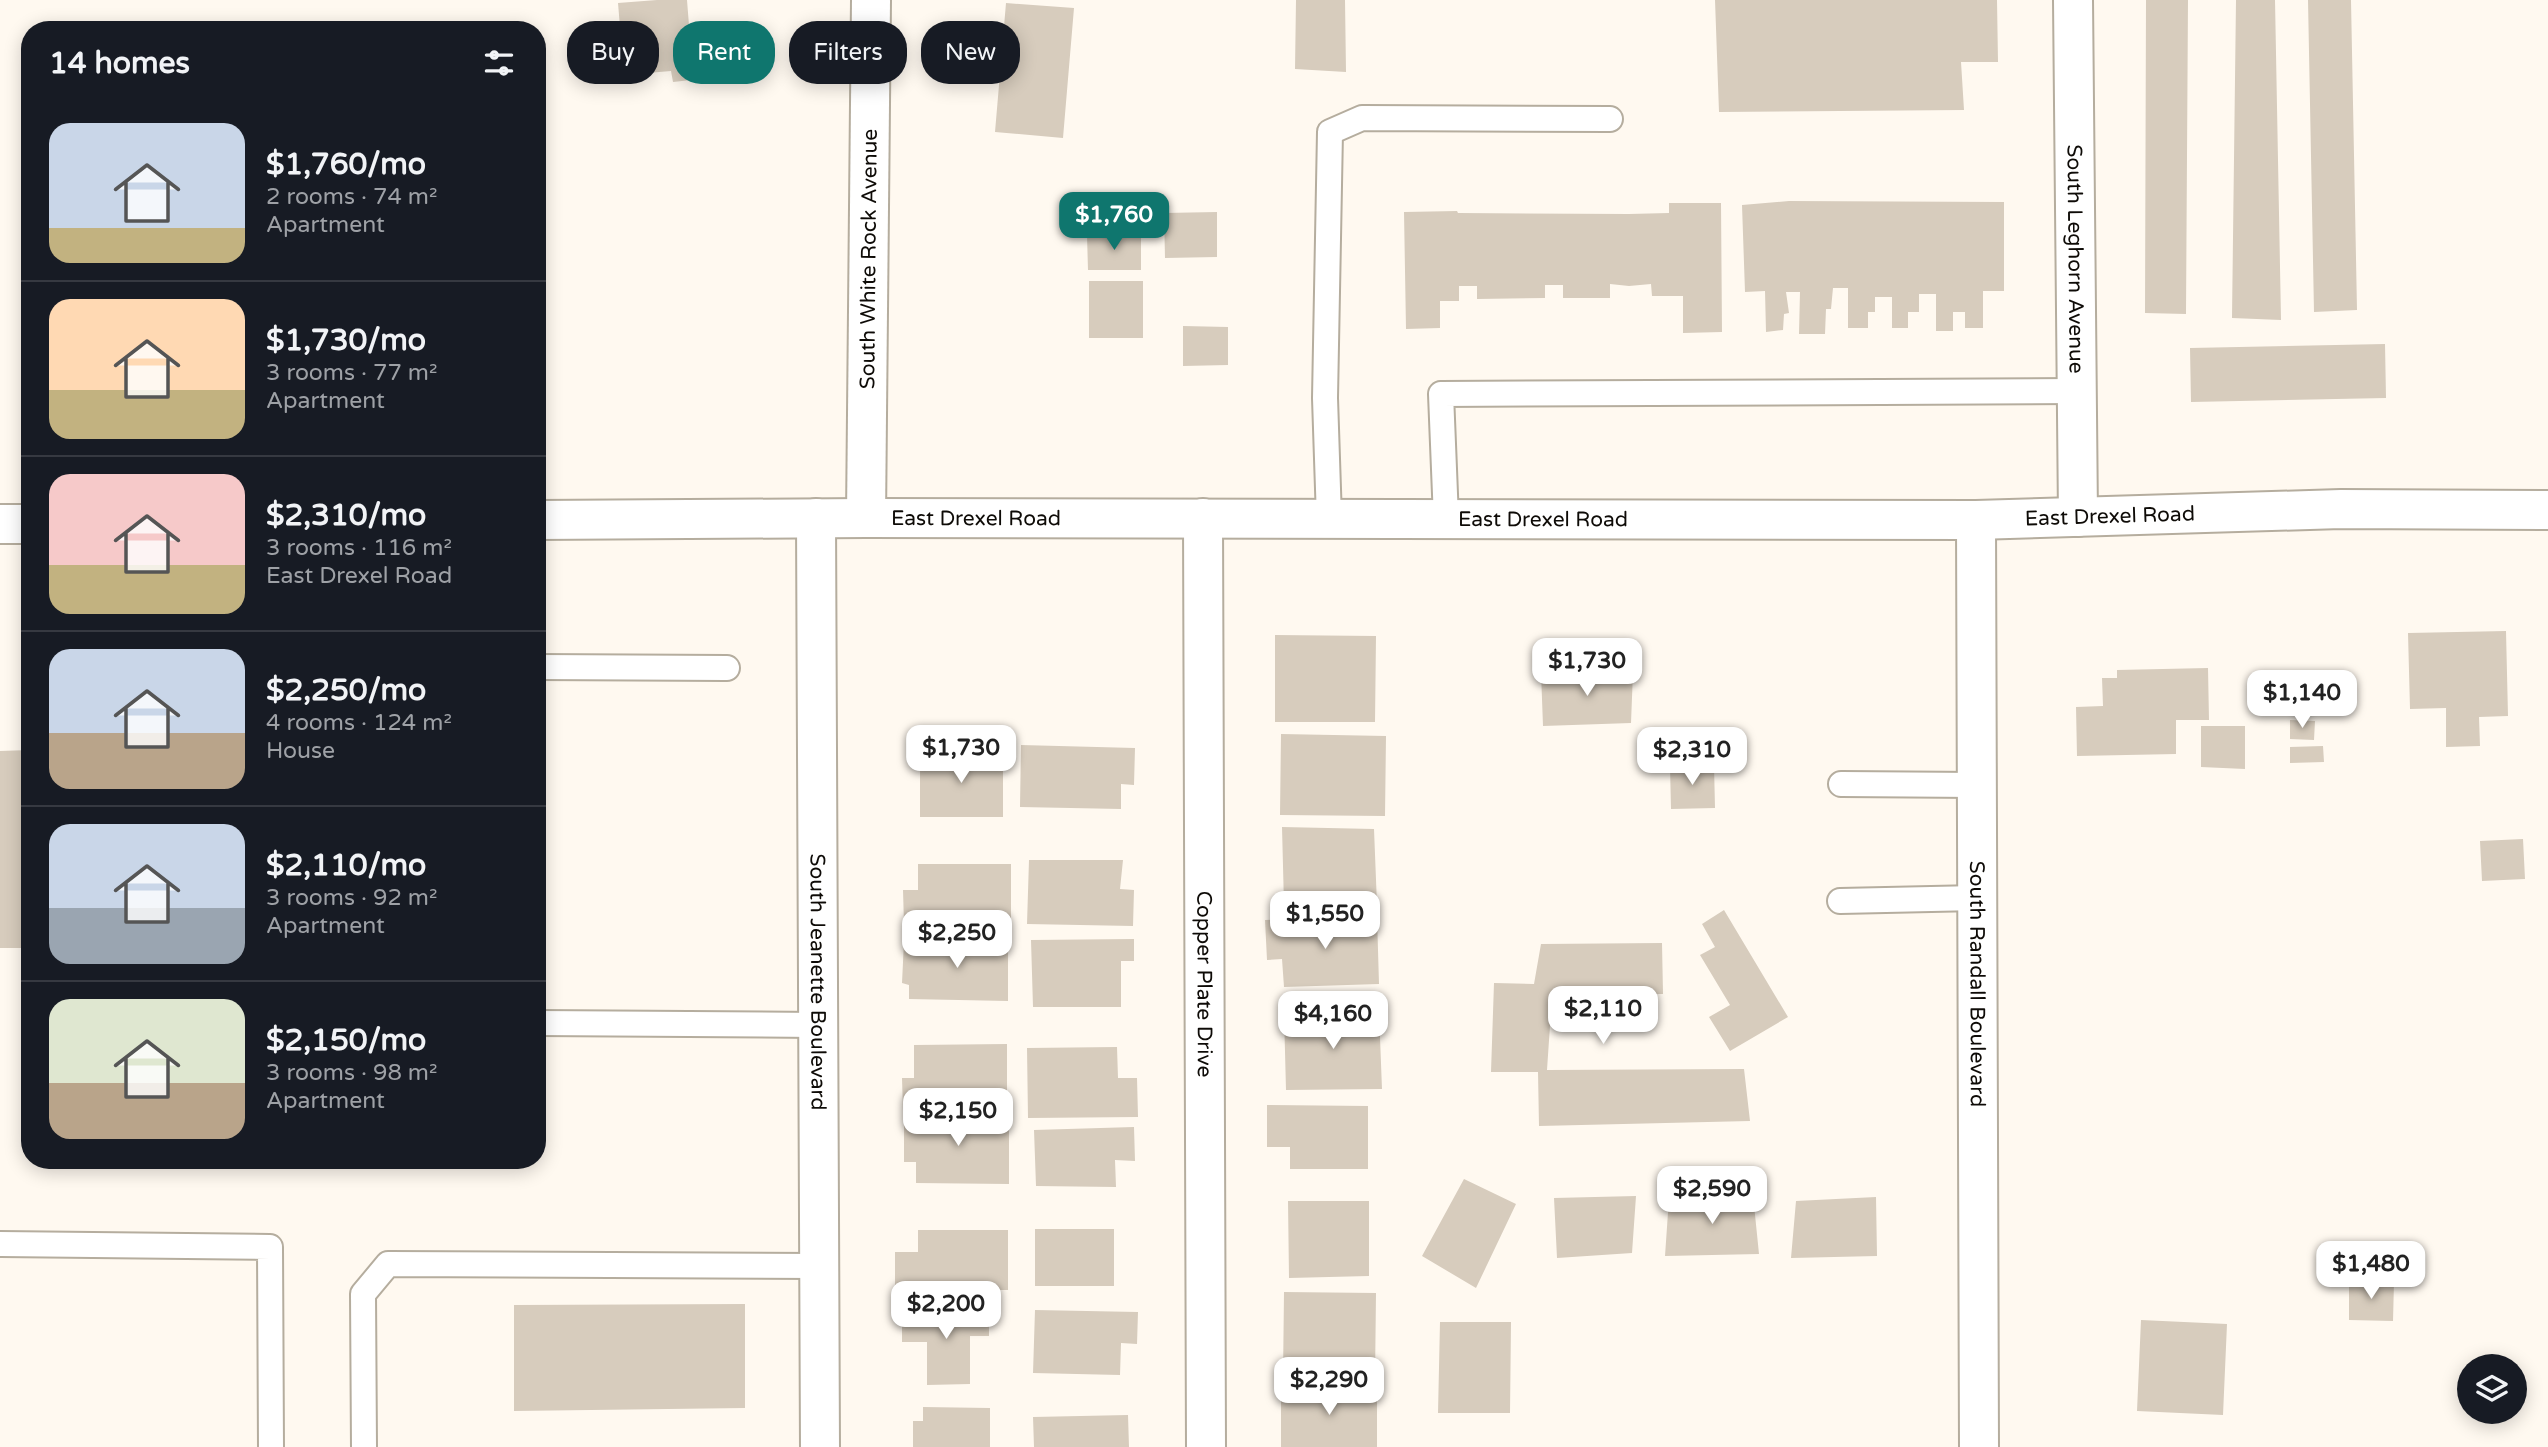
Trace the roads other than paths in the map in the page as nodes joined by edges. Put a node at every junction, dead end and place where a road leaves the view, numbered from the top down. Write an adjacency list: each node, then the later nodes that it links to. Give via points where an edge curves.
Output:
1 (871, 0): 8 (street, South White Rock Avenue)
2 (2073, 0): 4 (street, South Leghorn Avenue)
3 (1610, 119): 10 (lane, via 1362,118 1330,132 1325,398)
4 (2077, 391): 6 (street, South Leghorn Avenue); 11 (lane, via 1441,394)
5 (2548, 510): 6 (street, East Drexel Road, via 2341,509)
6 (2078, 517): 13 (street, East Drexel Road)
7 (816, 518): 8 (street, East Drexel Road); 12 (street, East Drexel Road); 23 (street, South Jeanette Boulevard)
8 (866, 518): 9 (street, East Drexel Road)
9 (1203, 518): 10 (street, East Drexel Road); 29 (street, Copper Plate Drive)
10 (1329, 519): 11 (street, East Drexel Road)
11 (1446, 519): 13 (street, East Drexel Road)
12 (546, 520)
13 (1976, 520): 19 (street, South Randall Boulevard)
14 (0, 524): 15 (street)
15 (21, 524)
16 (546, 667): 17 (lane)
17 (727, 668)
18 (1841, 784): 19 (lane)
19 (1977, 785): 20 (street, South Randall Boulevard)
20 (1977, 898): 21 (lane); 30 (street, South Randall Boulevard)
21 (1840, 901)
22 (546, 1023): 23 (lane)
23 (818, 1025): 25 (street, South Jeanette Boulevard)
24 (0, 1244): 26 (lane, via 270,1247)
25 (819, 1266): 27 (lane, via 388,1264 363,1294); 28 (street, South Jeanette Boulevard)
26 (271, 1447)
27 (364, 1447)
28 (820, 1447)
29 (1206, 1447)
30 (1979, 1447)

